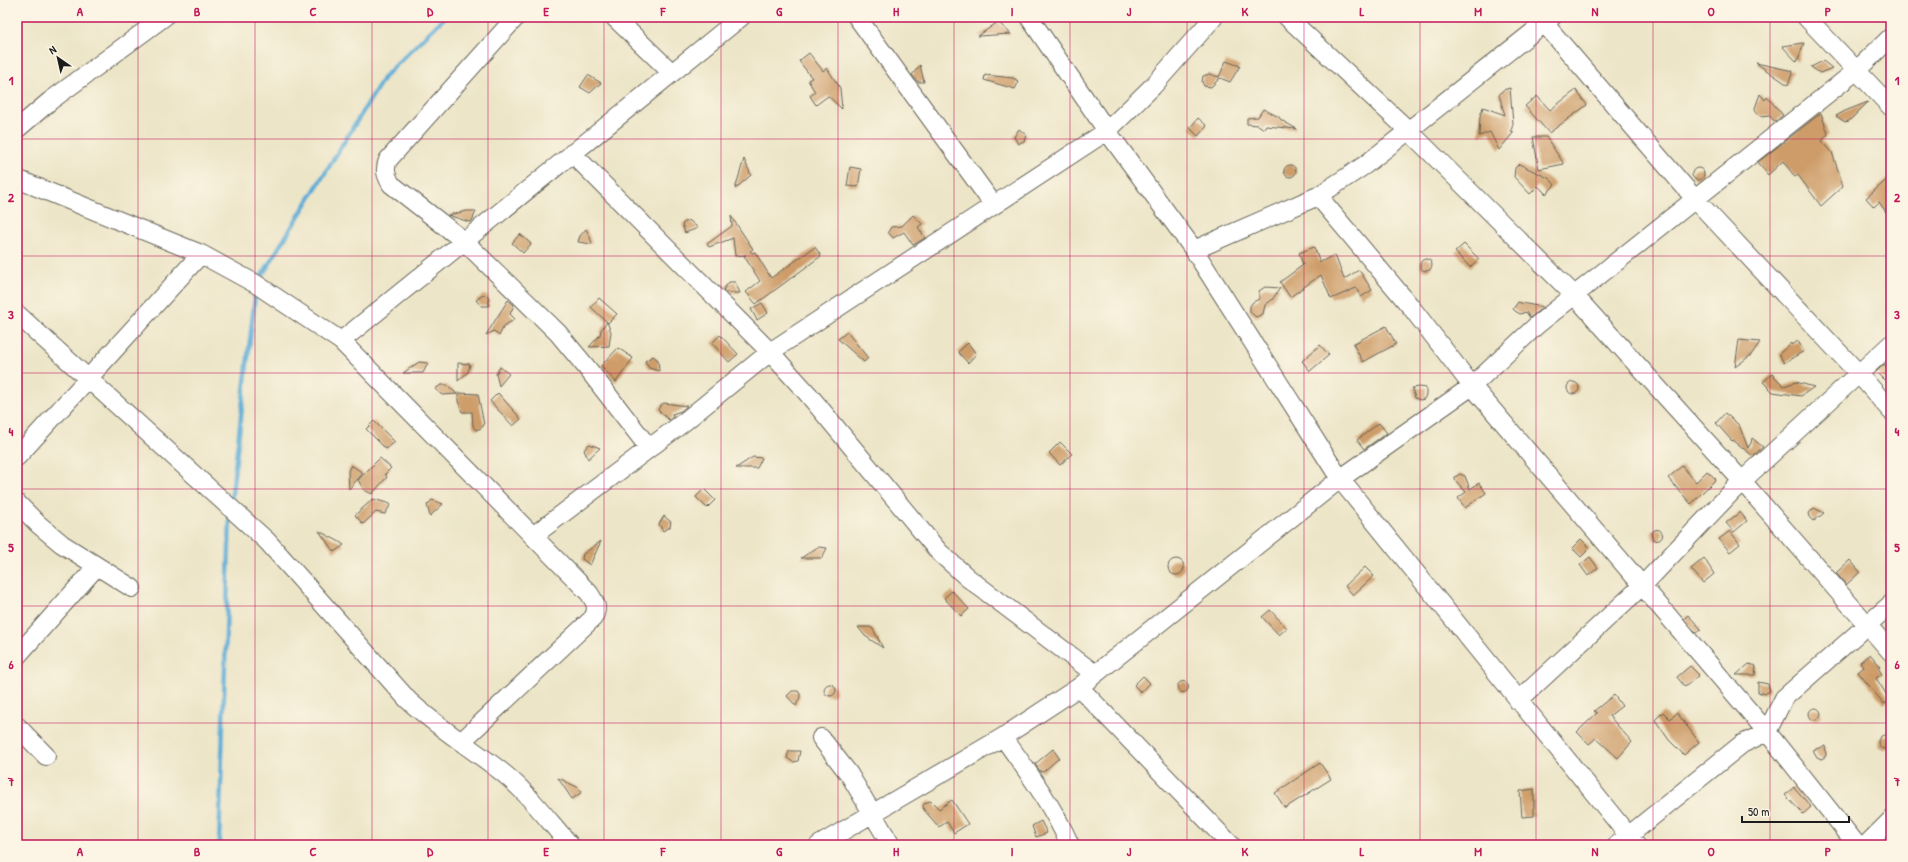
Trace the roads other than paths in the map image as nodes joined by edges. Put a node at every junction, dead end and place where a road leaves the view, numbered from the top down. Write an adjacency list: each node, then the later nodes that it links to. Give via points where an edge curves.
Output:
1 (164, 17): 15 (street, via 50,101)
2 (516, 17): 23 (street, via 388,160 385,167 386,176 392,184)
3 (614, 17): 12 (street)
4 (741, 17): 12 (street)
5 (857, 17): 22 (street)
6 (1029, 17): 17 (street)
7 (1214, 17): 17 (street, via 1153,86)
8 (1287, 17): 16 (street)
9 (1806, 17): 13 (street)
10 (1548, 20): 16 (street); 21 (street)
11 (1891, 37): 13 (street)
12 (672, 72): 18 (street)
13 (1856, 72): 14 (street); 21 (street)
14 (1891, 107)
15 (17, 129)
16 (1408, 130): 20 (street, via 1365,165); 26 (street)
17 (1107, 131): 22 (street); 24 (street)
18 (572, 153): 23 (street); 30 (street)
19 (17, 179): 25 (street)
20 (1318, 196): 24 (street); 33 (street, via 1411,306)
21 (1695, 199): 26 (street); 31 (street)
22 (994, 204): 30 (street)
23 (464, 241): 28 (street); 35 (street, via 558,333)
24 (1194, 250): 37 (street)
25 (201, 254): 28 (street, via 256,284); 32 (street)
26 (1575, 296): 33 (street, via 1537,325); 38 (street)
27 (17, 314): 32 (street)
28 (341, 341): 40 (street)
29 (1891, 344): 31 (street)
30 (770, 352): 35 (street); 48 (street, via 832,422 939,552 968,578)
31 (1859, 374): 34 (street); 38 (street)
32 (89, 379): 36 (street); 55 (street, via 267,541 408,700 426,717)
33 (1472, 386): 37 (street); 42 (street)
34 (1891, 411)
35 (649, 448): 40 (street)
36 (17, 457)
37 (1340, 479): 48 (street); 50 (street)
38 (1742, 481): 42 (street); 45 (street)
39 (17, 503): 41 (street, via 62,544)
40 (533, 536): 55 (street, via 589,593 597,611 593,618)
41 (97, 566): 43 (street); 47 (street)
42 (1642, 585): 50 (street); 52 (street)
43 (132, 588)
44 (1891, 604): 45 (street)
45 (1867, 624): 46 (street); 52 (street, via 1784,698)
46 (1891, 652)
47 (17, 656)
48 (1095, 674): 49 (street)
49 (1079, 687): 53 (street); 64 (street)
50 (1518, 701): 59 (street)
51 (17, 726): 56 (street)
52 (1767, 732): 59 (street, via 1742,744); 65 (street)
53 (1003, 737): 57 (street); 63 (street, via 1038,786 1060,822)
54 (821, 738): 57 (street, via 849,774)
55 (461, 742): 60 (street, via 525,792)
56 (46, 756)
57 (872, 813): 61 (street); 62 (street)
58 (1891, 820): 66 (street)
59 (1627, 842)
60 (570, 845)
61 (819, 845)
62 (891, 845)
63 (1070, 845)
64 (1231, 845)
65 (1857, 845)
66 (1866, 845)

